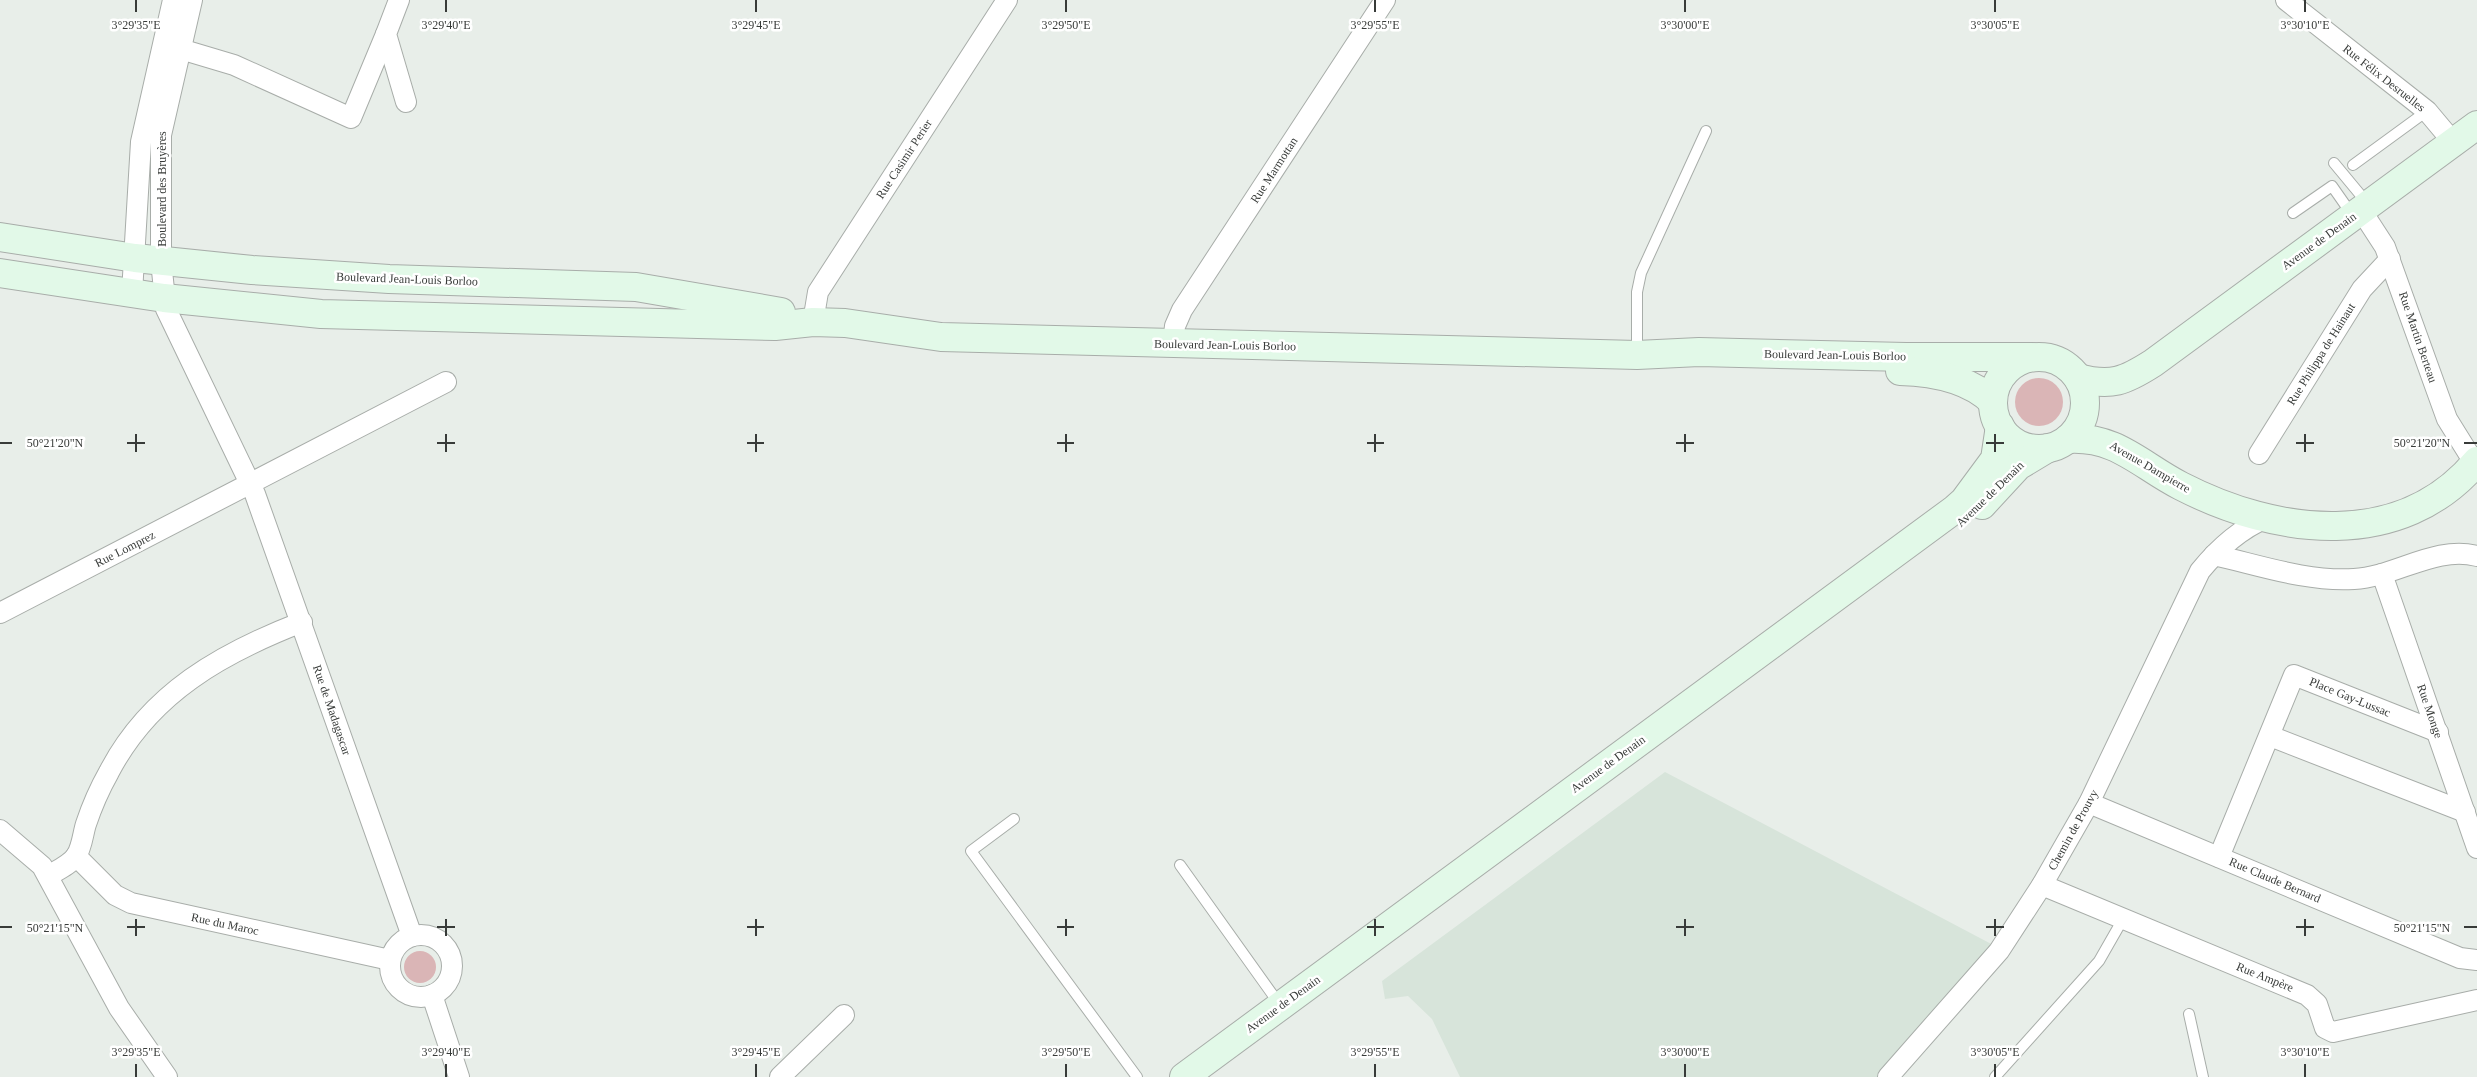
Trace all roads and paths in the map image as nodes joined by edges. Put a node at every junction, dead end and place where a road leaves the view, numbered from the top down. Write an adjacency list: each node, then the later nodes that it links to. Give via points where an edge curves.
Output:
1 (174, 0): 8 (street, Boulevard des Bruyères)
2 (192, 0): 8 (street, Boulevard des Bruyères)
3 (399, 0): 7 (street)
4 (1007, 0): 25 (street, Rue Casimir Perier, via 818,292)
5 (1385, 0): 26 (street, Rue Marmottan, via 1182,310 1175,326)
6 (2286, 0): 10 (street, Rue Félix Desruelles)
7 (386, 34): 8 (street, via 350,118 234,65); 9 (street)
8 (172, 47): 19 (street, Boulevard des Bruyères, via 141,142); 21 (street, Boulevard des Bruyères, via 161,135)
9 (406, 102)
10 (2427, 111): 13 (street, Rue Félix Desruelles); 15 (lane)
11 (2477, 125): 13 (main road, Avenue de Denain)
12 (1706, 130): 27 (lane, via 1641,273 1637,292)
13 (2453, 142): 16 (main road, Avenue de Denain)
14 (2334, 163): 16 (lane)
15 (2353, 165)
16 (2361, 210): 17 (lane, via 2332,186); 20 (street, Rue Martin Berteau); 29 (main road, Avenue de Denain, via 2142,370 2107,383)
17 (2293, 213)
18 (0, 237): 19 (main road, Boulevard Jean-Louis Borloo)
19 (135, 258): 21 (main road, Boulevard Jean-Louis Borloo); 23 (street, Boulevard des Bruyères)
20 (2390, 259): 33 (street, Rue Philippa de Hainaut, via 2362,288); 34 (street, Rue Martin Berteau)
21 (161, 261): 24 (street, Boulevard des Bruyères); 25 (main road, Boulevard Jean-Louis Borloo, via 358,277 652,289 784,313)
22 (0, 273): 23 (main road, Boulevard Jean-Louis Borloo)
23 (132, 293): 24 (main road, Boulevard Jean-Louis Borloo)
24 (164, 298): 25 (main road, Boulevard Jean-Louis Borloo, via 372,316 775,326); 35 (street, via 176,331)
25 (813, 322): 26 (main road, Boulevard Jean-Louis Borloo, via 853,324 941,337)
26 (1173, 343): 27 (main road, Boulevard Jean-Louis Borloo)
27 (1637, 355): 28 (main road, Boulevard Jean-Louis Borloo, via 1699,352); 31 (main road, Boulevard Jean-Louis Borloo, via 1688,365 1917,372 1969,385 1982,392)
28 (2032, 357): 29 (main road, via 2056,360 2069,367); 31 (main road, via 2015,363 1997,384)
29 (2078, 378): 32 (main road, via 2084,391 2085,410 2078,428)
30 (446, 382): 35 (street, Rue Lomprez)
31 (1996, 414): 32 (main road, via 2008,436 2018,444 2035,448); 61 (main road, Avenue de Denain, via 1995,459 1955,509)
32 (2058, 443): 36 (main road, Avenue Dampierre, via 2088,438 2107,443 2196,494); 69 (main road, Avenue de Denain, via 2018,466 1963,523)
33 (2259, 454)
34 (2468, 473): 36 (main road, Avenue Dampierre, via 2416,509 2374,524 2325,526)
35 (251, 485): 40 (street, Rue Lomprez); 41 (street, Rue de Madagascar)
36 (2266, 518): 37 (street, Chemin de Prouvy, via 2248,527)
37 (2214, 555): 39 (street, via 2326,578 2353,579); 44 (street, Chemin de Prouvy, via 2189,590)
38 (2477, 556): 39 (street, via 2447,554)
39 (2382, 574): 42 (street, Rue Monge)
40 (0, 613)
41 (302, 622): 49 (street, via 207,666 177,688 148,716 108,772); 55 (street, Rue de Madagascar)
42 (2438, 732): 43 (street, Place Gay-Lussac, via 2294,675); 45 (street, Rue Monge)
43 (2270, 736): 45 (street); 50 (street, Place Gay-Lussac)
44 (2089, 803): 50 (street, Rue Claude Bernard); 53 (street, Chemin de Prouvy)
45 (2465, 812): 48 (street, Rue Monge)
46 (1014, 819): 67 (lane, via 971,851)
47 (0, 830): 52 (street, via 37,860)
48 (2477, 848)
49 (76, 856): 52 (street); 57 (street, Rue du Maroc, via 115,895 132,903)
50 (2219, 857): 56 (street, Rue Claude Bernard)
51 (1180, 865): 61 (lane)
52 (48, 876): 64 (street, via 119,1008)
53 (2042, 885): 54 (street, Rue Ampère); 70 (street, Chemin de Prouvy, via 1999,951)
54 (2123, 919): 60 (street, Rue Ampère, via 2307,995 2317,1004 2325,1028 2333,1032); 71 (lane, via 2098,961)
55 (412, 936): 57 (street, via 399,944); 59 (street, via 427,935 438,940 451,958 452,969 447,983)
56 (2469, 959): 58 (street, Rue Claude Bernard)
57 (390, 960): 59 (street, via 391,975 402,991 417,997)
58 (2477, 970)
59 (432, 995): 65 (street)
60 (2477, 1000)
61 (1281, 1005): 68 (main road, Avenue de Denain)
62 (2189, 1014): 72 (lane)
63 (844, 1015): 66 (street)
64 (167, 1077)
65 (459, 1077)
66 (780, 1077)
67 (1137, 1077)
68 (1184, 1077)
69 (1209, 1077)
70 (1888, 1077)
71 (1994, 1077)
72 (2203, 1077)

